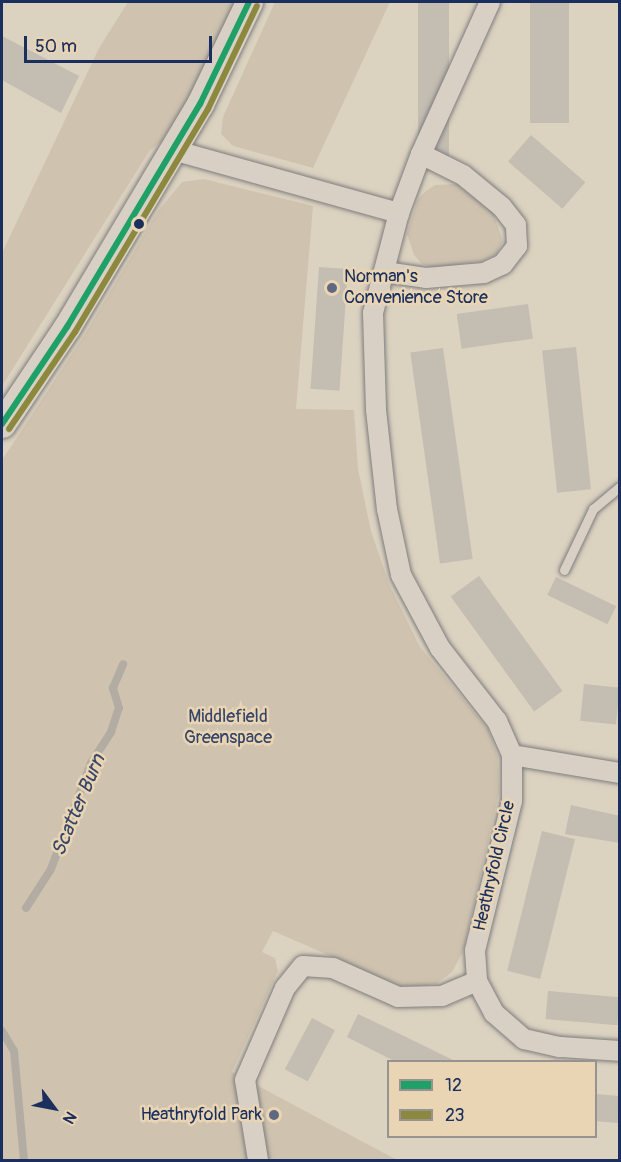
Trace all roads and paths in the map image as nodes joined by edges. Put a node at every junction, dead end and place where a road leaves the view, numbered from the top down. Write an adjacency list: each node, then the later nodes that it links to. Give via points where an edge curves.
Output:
1 (249, 2): 3 (street, via 200,104)
2 (490, 2): 4 (street, Heathryfold Circle)
3 (173, 150): 5 (street); 7 (street, via 67,327)
4 (421, 153): 5 (street, Heathryfold Circle); 6 (street, via 463,175 502,207 516,225 517,246 503,264 484,273 426,278)
5 (399, 213): 6 (street, Heathryfold Circle)
6 (385, 272): 10 (street, Heathryfold Circle, via 374,313 376,410 387,509 401,575 440,648 497,721)
7 (2, 424)
8 (620, 486): 9 (lane, via 593,509)
9 (564, 570)
10 (512, 755): 11 (street); 12 (street, Heathryfold Circle, via 512,801 475,951)
11 (620, 773)
12 (477, 981): 13 (street, Heathryfold Circle, via 494,1013 524,1039 560,1047); 14 (street, via 442,996 398,997 333,968 303,966 285,988 245,1080)
13 (620, 1051)
14 (258, 1161)

